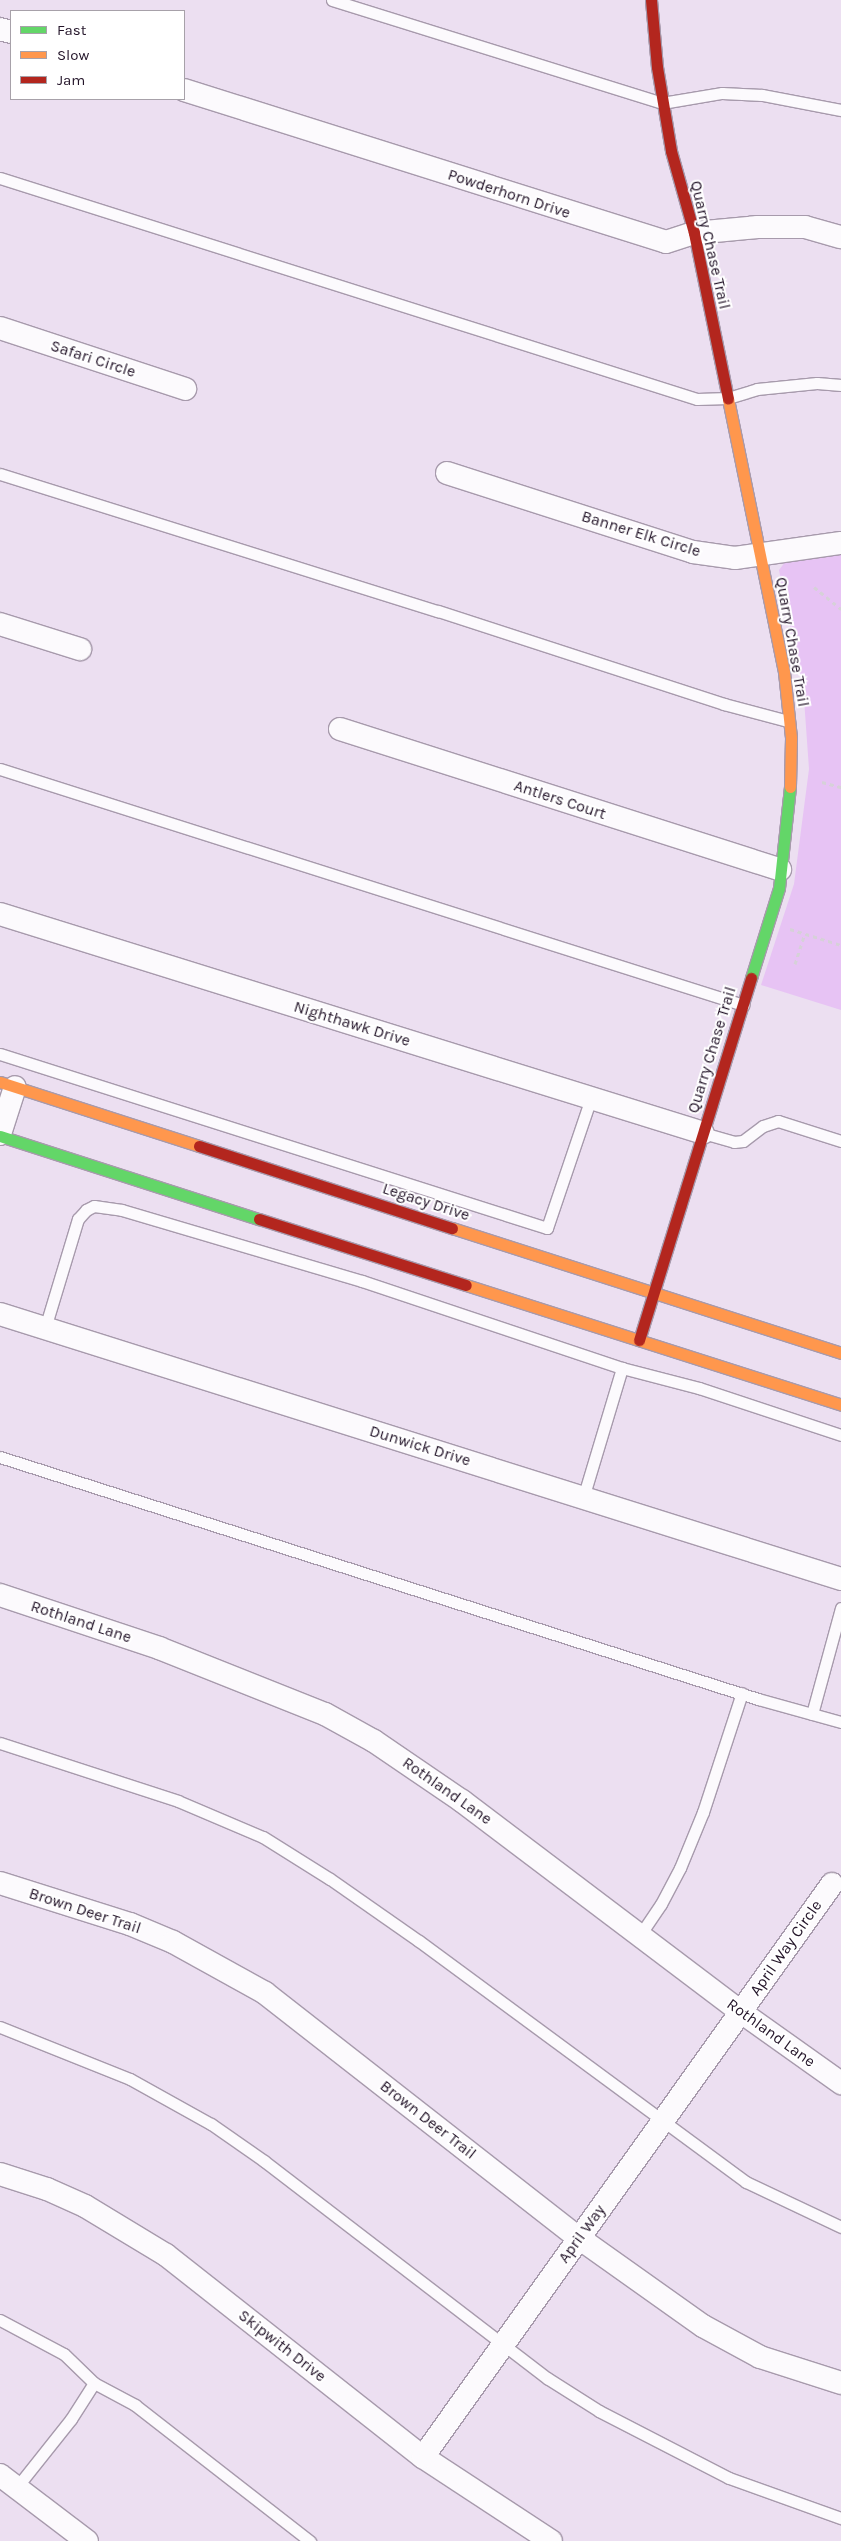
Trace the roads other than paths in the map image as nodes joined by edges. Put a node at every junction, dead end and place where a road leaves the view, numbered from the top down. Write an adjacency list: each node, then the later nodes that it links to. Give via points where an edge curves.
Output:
1 (332, 0): 4 (lane)
2 (651, 0): 4 (main road, Quarry Chase Trail)
3 (185, 90): 7 (street, Powderhorn Drive, via 666,242)
4 (662, 103): 5 (lane, via 722,93 762,95); 7 (main road, Quarry Chase Trail, via 671,151)
5 (841, 110)
6 (0, 178): 12 (lane, via 696,399)
7 (694, 233): 8 (street, Powderhorn Drive, via 758,227 805,228); 12 (main road, Quarry Chase Trail)
8 (841, 237)
9 (0, 328): 11 (street, Safari Circle)
10 (841, 385): 12 (lane, via 817,383 758,389)
11 (185, 389)
12 (728, 398): 16 (main road, Quarry Chase Trail)
13 (447, 473): 16 (street, Banner Elk Circle, via 693,552 735,558)
14 (0, 474): 19 (lane, via 724,704)
15 (841, 543): 16 (street, Banner Elk Circle)
16 (760, 556): 19 (main road, Quarry Chase Trail, via 784,672)
17 (0, 624): 18 (street)
18 (80, 649)
19 (789, 721): 22 (main road, Quarry Chase Trail, via 790,806)
20 (340, 729): 22 (street, Antlers Court)
21 (0, 769): 24 (lane)
22 (780, 868): 24 (main road, Quarry Chase Trail, via 779,888)
23 (0, 914): 27 (street, Nighthawk Drive)
24 (743, 1005): 28 (main road, Quarry Chase Trail)
25 (0, 1054): 27 (lane, via 547,1228)
26 (8, 1084): 29 (street); 31 (main road, Legacy Drive)
27 (591, 1098): 28 (street, Nighthawk Drive)
28 (703, 1133): 30 (lane, via 734,1142 743,1141 763,1126 778,1121); 31 (main road, Quarry Chase Trail)
29 (0, 1135): 34 (main road)
30 (841, 1140)
31 (654, 1293): 34 (main road, Quarry Chase Trail); 35 (main road, Legacy Drive)
32 (0, 1314): 33 (street, Dunwick Drive)
33 (45, 1328): 36 (lane, via 78,1219 94,1206 122,1210 253,1247 445,1307); 40 (street, Dunwick Drive)
34 (639, 1340): 37 (main road)
35 (841, 1354)
36 (622, 1368): 38 (lane, via 699,1388); 40 (lane)
37 (841, 1405)
38 (841, 1435)
39 (0, 1457): 44 (lane)
40 (584, 1498): 41 (street, Dunwick Drive)
41 (841, 1579)
42 (0, 1595): 50 (street, Rothland Lane, via 159,1648 325,1714 374,1741 462,1800)
43 (841, 1608): 45 (lane)
44 (742, 1693): 45 (lane); 50 (lane, via 703,1812 680,1868)
45 (812, 1714): 46 (lane)
46 (841, 1722)
47 (0, 1743): 54 (lane, via 178,1801 263,1837 419,1941)
48 (0, 1883): 57 (street, Brown Deer Trail, via 130,1924 173,1942 265,1993)
49 (832, 1884): 51 (street, April Way Circle)
50 (640, 1935): 51 (street, Rothland Lane)
51 (741, 2012): 53 (street, Rothland Lane); 54 (street, April Way)
52 (0, 2027): 59 (lane, via 130,2079 210,2124 264,2161)
53 (841, 2083)
54 (662, 2122): 56 (lane, via 746,2182); 57 (street, April Way)
55 (0, 2174): 62 (street, Skipwith Drive, via 47,2189 85,2206 166,2255)
56 (841, 2227)
57 (579, 2238): 59 (street, April Way); 61 (street, Brown Deer Trail, via 732,2344 760,2357)
58 (0, 2320): 60 (lane, via 64,2354)
59 (503, 2345): 62 (street, April Way); 64 (lane, via 547,2378 654,2442 729,2478)
60 (94, 2383): 63 (lane, via 71,2420); 66 (lane, via 142,2410)
61 (841, 2383)
62 (423, 2456): 67 (street, Skipwith Drive)
63 (9, 2481): 65 (street)
64 (841, 2518)
65 (87, 2541)
66 (310, 2541)
67 (551, 2541)

